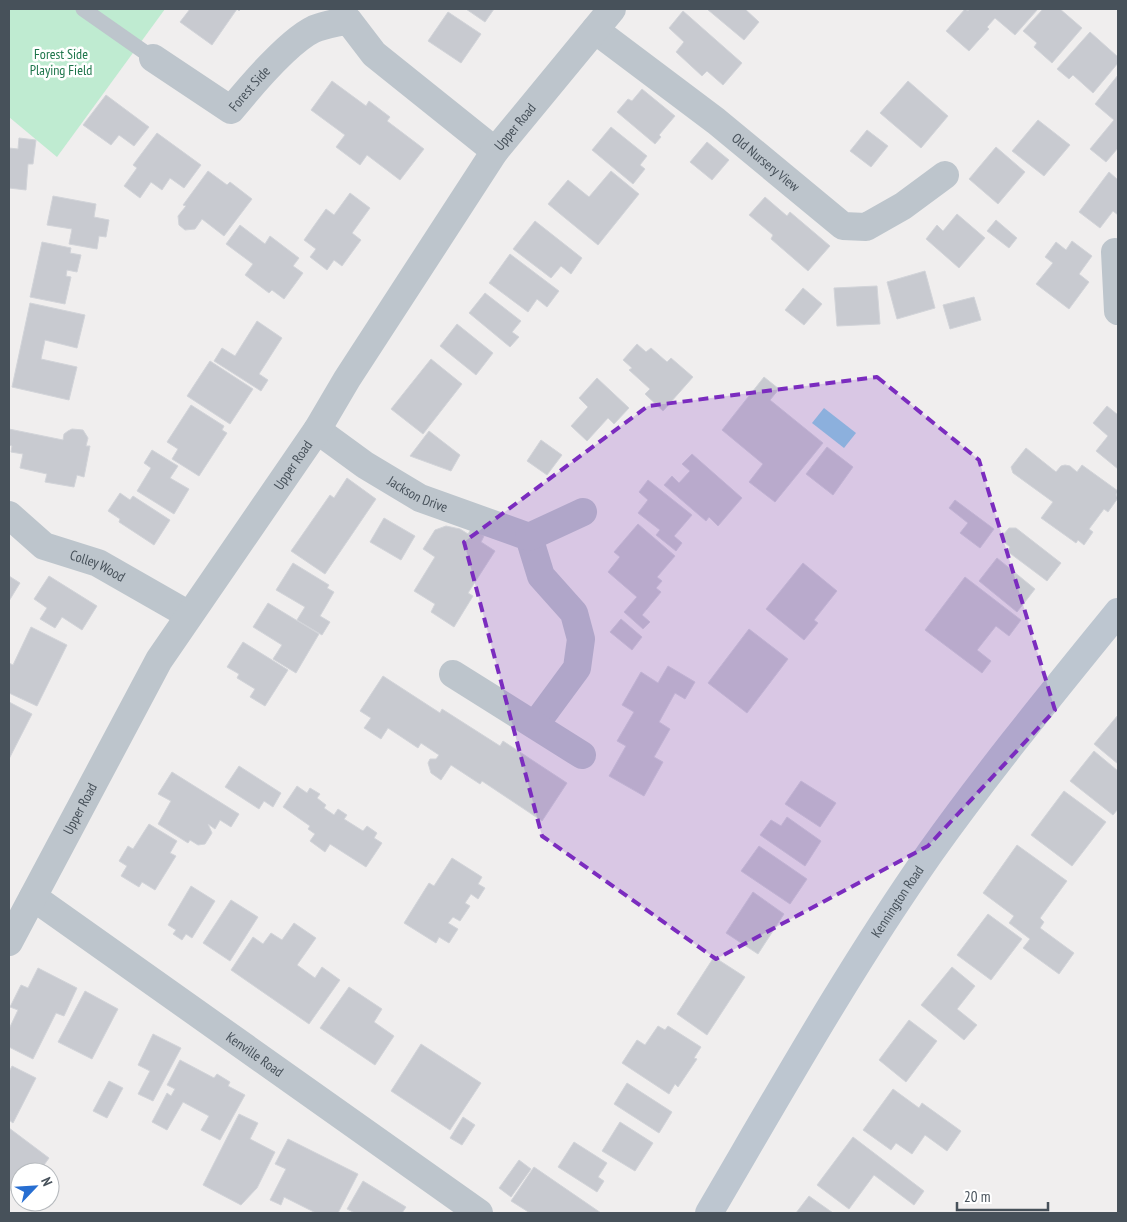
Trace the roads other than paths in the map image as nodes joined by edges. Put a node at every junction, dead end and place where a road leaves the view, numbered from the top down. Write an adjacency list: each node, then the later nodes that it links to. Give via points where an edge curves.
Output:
1 (83, 9): 5 (lane)
2 (612, 9): 4 (street, Upper Road)
3 (355, 14): 5 (street, Forest Side, via 314,29 291,46 250,86 231,110); 6 (street, Forest Side, via 374,54)
4 (595, 30): 6 (street, Upper Road); 7 (street, Old Nursery View, via 716,121 843,226 866,227 903,206)
5 (153, 58)
6 (496, 151): 10 (street, Upper Road)
7 (945, 175)
8 (1115, 252): 9 (street)
9 (1118, 311)
10 (317, 430): 13 (street, Jackson Drive, via 365,465 420,498); 15 (street, Upper Road)
11 (583, 512): 13 (street)
12 (9, 515): 15 (street, Colley Wood, via 44,546 98,563)
13 (528, 537): 17 (street, via 541,576 574,613 581,639 577,668)
14 (1118, 612): 22 (street, Kennington Road, via 1029,722 930,853 836,996)
15 (189, 615): 19 (street, Upper Road, via 159,660)
16 (453, 674): 17 (street)
17 (535, 725): 18 (street)
18 (582, 754)
19 (32, 896): 20 (street, Upper Road); 21 (street, Kenville Road)
20 (9, 942)
21 (479, 1213)
22 (708, 1213)

